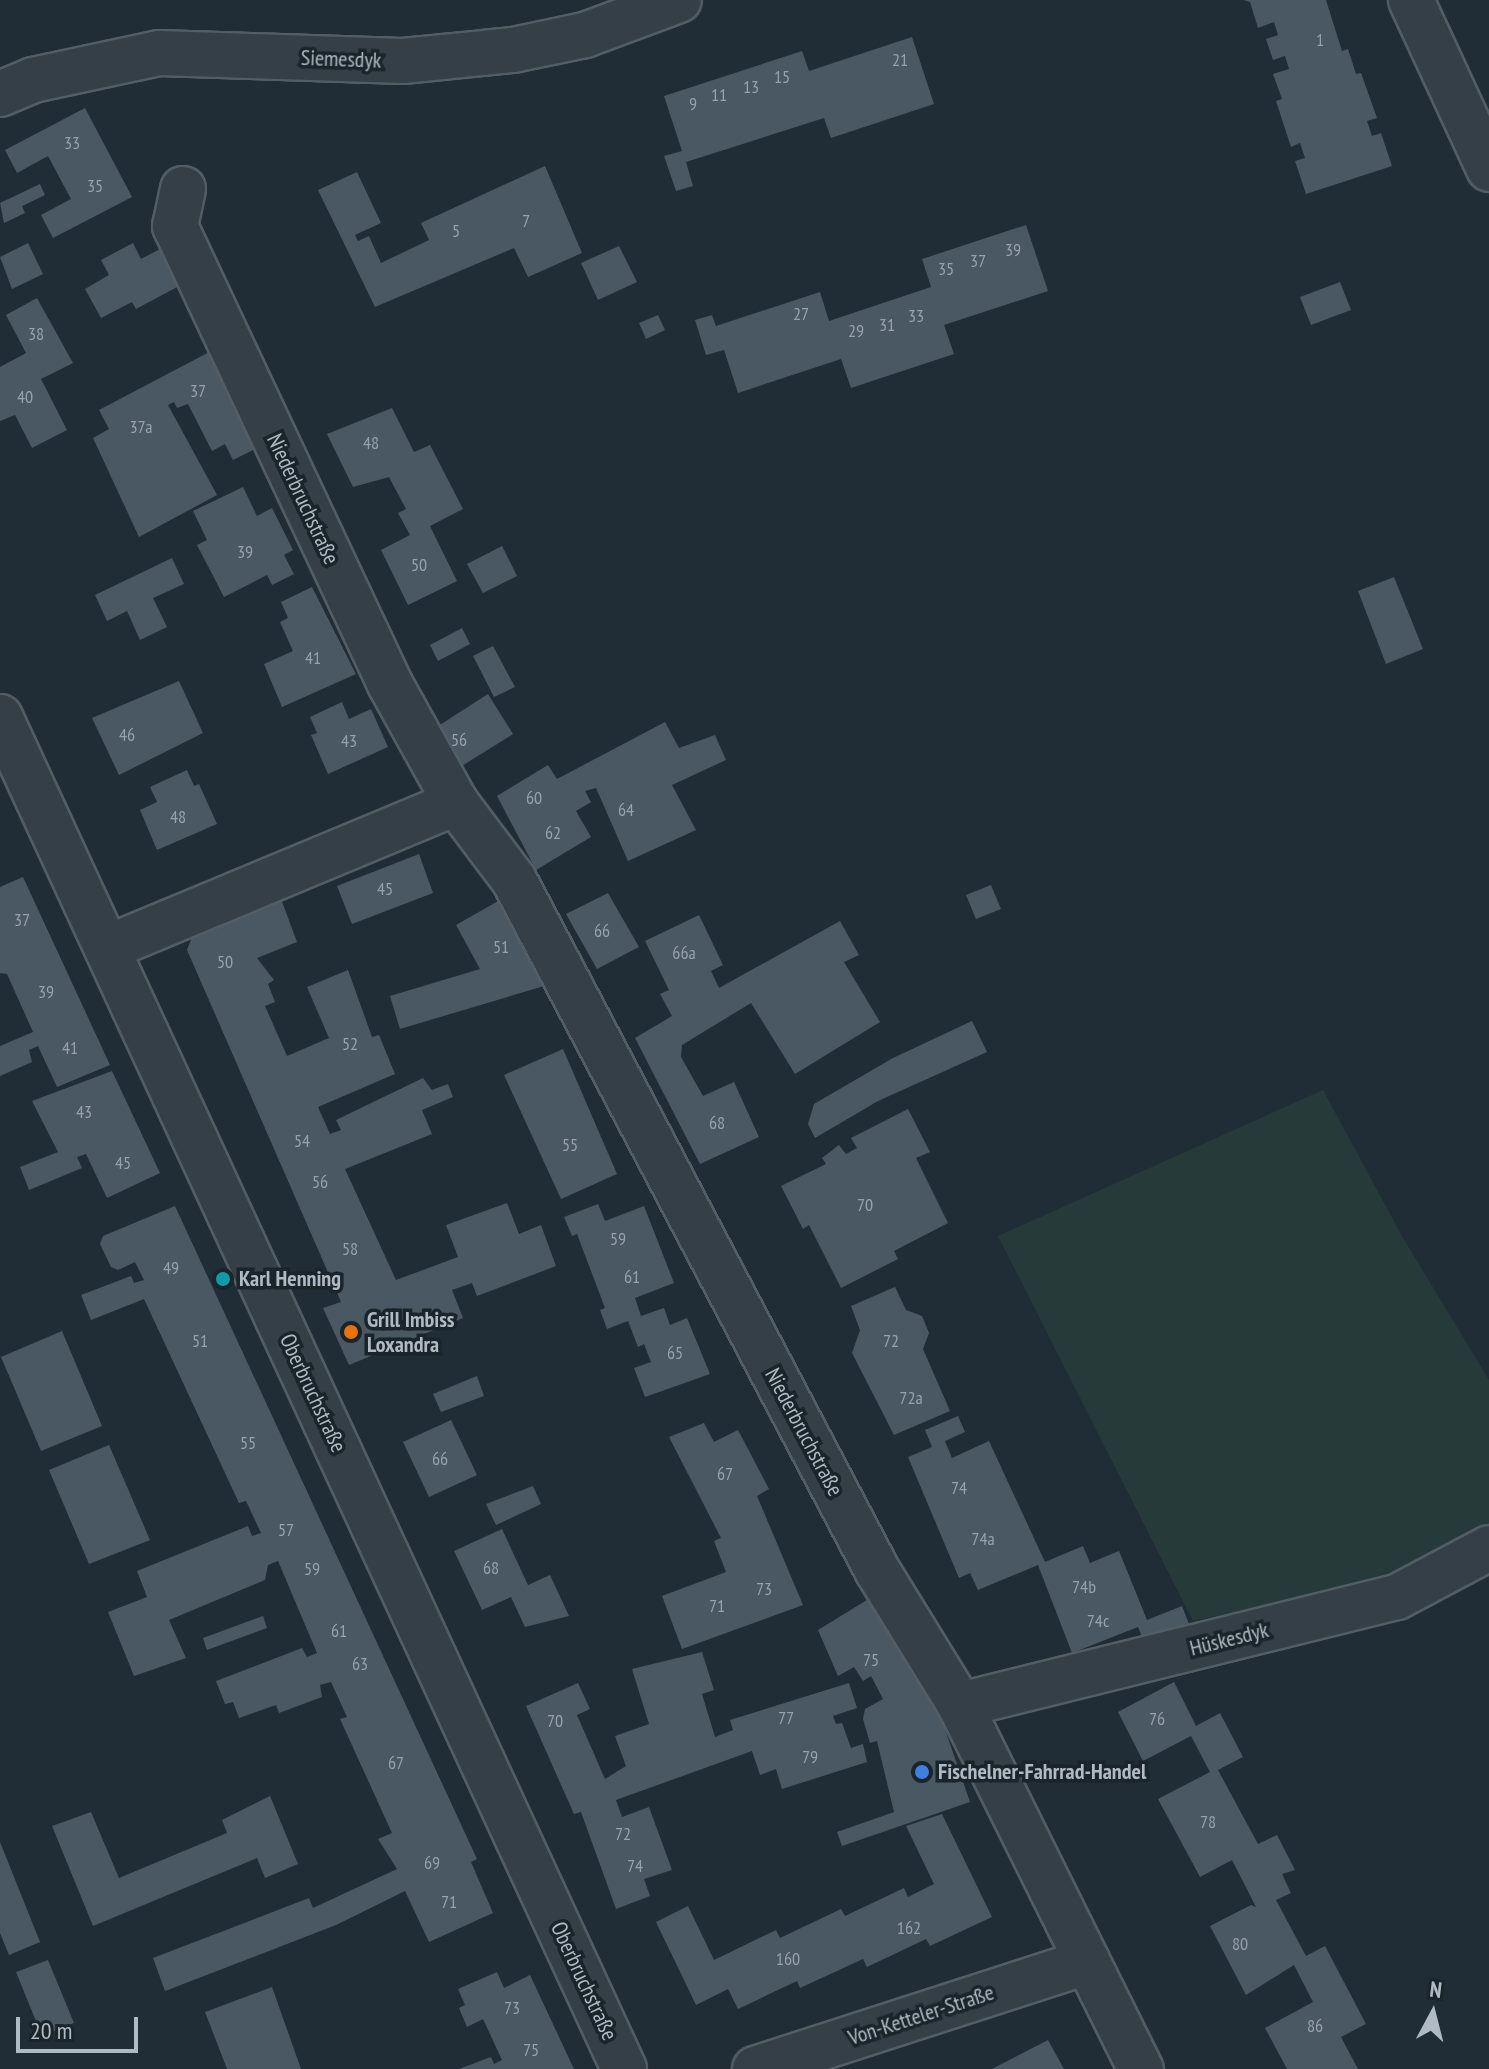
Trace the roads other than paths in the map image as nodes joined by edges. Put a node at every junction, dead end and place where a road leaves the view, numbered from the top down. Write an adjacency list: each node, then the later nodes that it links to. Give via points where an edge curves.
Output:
1 (679, 0): 3 (street, Siemesdyk, via 585,35 513,50 403,61 159,53 33,80)
2 (1411, 0): 4 (street)
3 (0, 94)
4 (1489, 169)
5 (183, 189): 7 (street, Niederbruchstraße, via 175,226 390,684)
6 (0, 717): 8 (street, Oberbruchstraße)
7 (456, 803): 8 (street); 10 (street, Niederbruchstraße, via 514,880 877,1570)
8 (107, 948): 13 (street, Oberbruchstraße)
9 (1489, 1548): 10 (street, Hüskesdyk, via 1397,1597)
10 (960, 1705): 11 (street, Niederbruchstraße)
11 (1087, 1962): 12 (street, Von-Ketteler-Straße); 15 (street, Niederbruchstraße)
12 (845, 2055): 14 (street, Von-Ketteler-Straße)
13 (624, 2069)
14 (755, 2069)
15 (1141, 2069)

